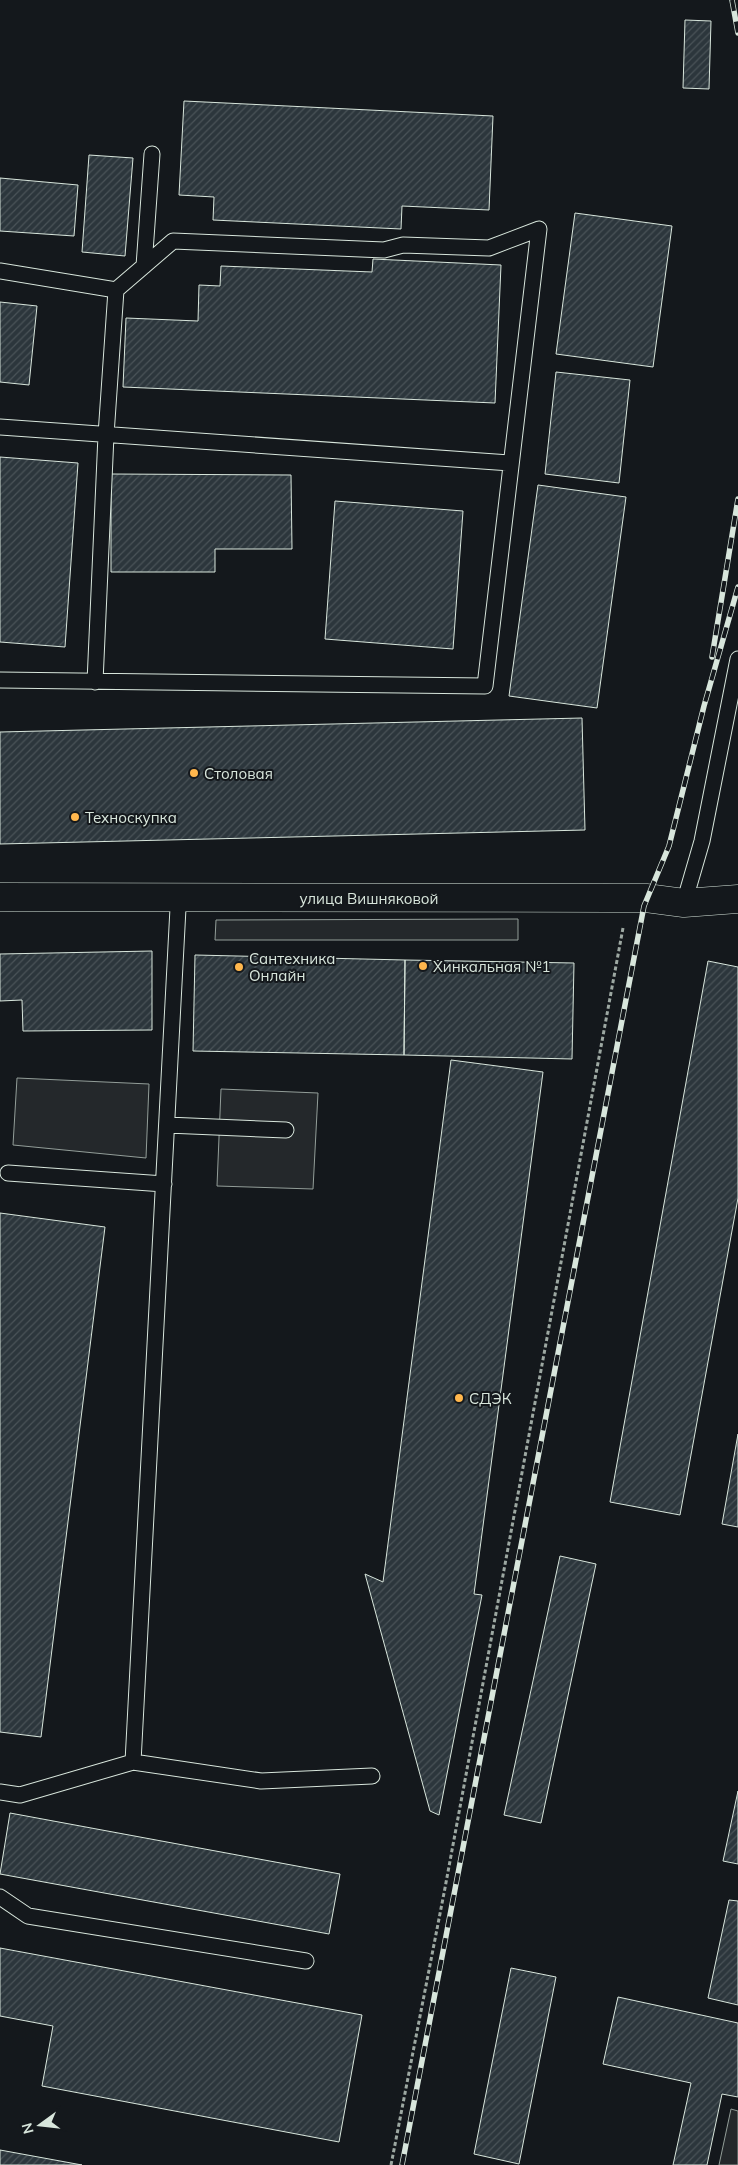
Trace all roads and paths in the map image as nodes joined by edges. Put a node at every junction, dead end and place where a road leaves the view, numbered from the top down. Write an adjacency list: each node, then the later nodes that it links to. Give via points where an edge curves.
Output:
1 (152, 154): 2 (lane)
2 (144, 266): 4 (lane); 7 (lane, via 174,240 384,250 403,246 489,248 539,229)
3 (0, 271): 4 (lane)
4 (116, 290): 6 (lane)
5 (0, 427): 6 (lane)
6 (106, 435): 7 (lane); 10 (lane)
7 (511, 463): 10 (lane, via 485,686)
8 (738, 659): 15 (lane, via 702,842)
9 (0, 680): 10 (lane)
10 (95, 682)
11 (0, 897): 12 (street, улица Вишняковой)
12 (176, 898): 13 (street, улица Вишняковой); 16 (lane)
13 (614, 898): 15 (street, улица Вишняковой); 25 (path, via 627,906)
14 (738, 899): 15 (street, улица Вишняковой)
15 (684, 903)
16 (167, 1124): 17 (lane); 19 (lane)
17 (286, 1130)
18 (8, 1173): 19 (lane)
19 (164, 1184): 20 (lane)
20 (133, 1762): 21 (lane, via 261,1781); 22 (lane, via 20,1795)
21 (372, 1776)
22 (0, 1792)
23 (0, 1897): 24 (lane, via 28,1916)
24 (306, 1961)
25 (391, 2165)

